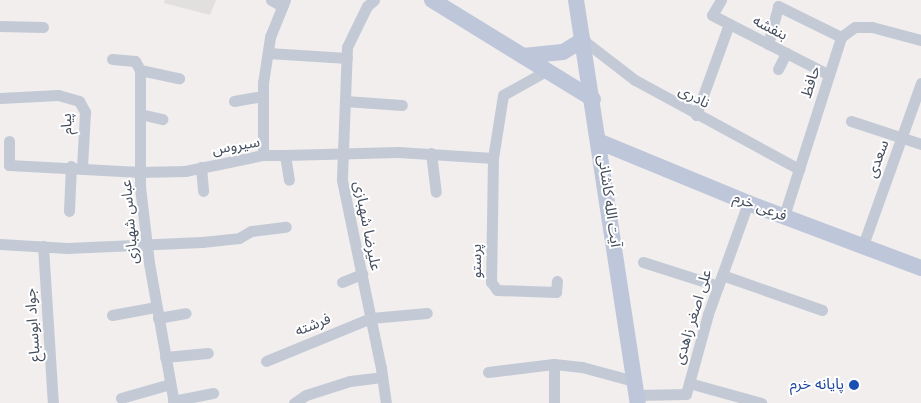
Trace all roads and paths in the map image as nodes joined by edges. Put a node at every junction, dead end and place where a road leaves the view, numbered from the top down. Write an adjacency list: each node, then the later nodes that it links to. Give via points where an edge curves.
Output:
1 (270, 0): 6 (street)
2 (374, 0): 17 (street, علیرضا شهبازی, via 367,6 347,47)
3 (432, 0): 16 (street)
4 (576, 0): 11 (street, آیت الله کاشانی)
5 (722, 0): 7 (street, بنفشه, via 712,15)
6 (283, 3): 14 (street)
7 (729, 24): 13 (street, بنفشه); 32 (street)
8 (0, 26): 9 (street)
9 (43, 28)
10 (841, 37): 12 (street, via 855,27 872,27); 13 (street, via 778,6); 22 (street, حافظ)
11 (583, 40): 16 (street, via 563,52); 27 (street, آیت الله کاشانی); 32 (street, نادری, via 635,80)
12 (921, 40)
13 (768, 44): 15 (street, بنفشه)
14 (268, 53): 17 (street); 25 (street)
15 (786, 53): 19 (street); 22 (street, بنفشه)
16 (523, 56): 21 (street)
17 (347, 58): 29 (street, علیرضا شهبازی)
18 (112, 59): 20 (street, via 135,61)
19 (778, 69)
20 (140, 70): 23 (street); 31 (street, عباس شهبازی)
21 (546, 71): 27 (street); 43 (street, via 503,95)
22 (829, 75): 46 (street, حافظ)
23 (179, 78)
24 (921, 83): 35 (street, سعدی)
25 (263, 96): 28 (street); 42 (street)
26 (0, 98): 44 (street, پیام, via 58,94 79,101 85,112)
27 (593, 99): 37 (street, آیت الله کاشانی)
28 (234, 101)
29 (345, 101): 30 (street); 39 (street, علیرضا شهبازی)
30 (402, 105)
31 (140, 114): 33 (street); 47 (street, عباس شهبازی)
32 (696, 115): 46 (street, نادری)
33 (162, 120)
34 (851, 121): 35 (street)
35 (902, 137): 38 (street); 58 (street, سعدی)
36 (10, 141): 44 (street, سیروس, via 9,165)
37 (600, 142): 51 (street, فرعی خرم); 81 (street, آیت الله کاشانی)
38 (921, 144)
39 (343, 152): 40 (street, سیروس); 41 (street, سیروس); 61 (street, علیرضا شهبازی, via 342,180)
40 (431, 153): 43 (street, سیروس); 50 (street)
41 (286, 154): 42 (street, سیروس); 48 (street)
42 (263, 156): 45 (street, سیروس)
43 (493, 158): 63 (street, پرستو, via 493,287 496,290 556,292)
44 (77, 167): 47 (street, سیروس); 52 (street, پیام)
45 (201, 167): 47 (street, سیروس); 49 (street)
46 (799, 169): 53 (street, حافظ)
47 (140, 172): 55 (street, عباس شهبازی)
48 (289, 180)
49 (203, 191)
50 (436, 192)
51 (748, 203): 53 (street, فرعی خرم); 62 (street, علی اصغر زاهدی)
52 (69, 211)
53 (784, 216): 58 (street, فرعی خرم)
54 (286, 227): 55 (street, via 250,231 238,238)
55 (146, 242): 57 (street, via 67,248); 67 (street, عباس شهبازی)
56 (0, 244): 57 (street)
57 (43, 246): 84 (street, جواد ابوسباع)
58 (863, 246): 60 (street, فرعی خرم)
59 (643, 262): 65 (street)
60 (921, 268)
61 (362, 274): 64 (street); 71 (street, علیرضا شهبازی)
62 (722, 275): 65 (street, علی اصغر زاهدی); 66 (street)
63 (557, 281)
64 (342, 282)
65 (718, 286): 78 (street, علی اصغر زاهدی)
66 (822, 310)
67 (157, 312): 68 (street); 70 (street); 73 (street, عباس شهبازی)
68 (186, 313)
69 (427, 314): 71 (street, فرشته)
70 (112, 315)
71 (371, 318): 74 (street, فرشته); 77 (street, علیرضا شهبازی)
72 (208, 353): 73 (street)
73 (165, 357): 79 (street, عباس شهبازی)
74 (266, 361)
75 (554, 364): 76 (street); 81 (street, via 582,366); 87 (street)
76 (488, 372)
77 (382, 377): 85 (street, via 350,380); 86 (street, علیرضا شهبازی)
78 (689, 383): 81 (street, علی اصغر زاهدی, via 686,394); 88 (street)
79 (170, 384): 82 (street); 83 (street, عباس شهبازی)
80 (213, 393): 83 (street)
81 (636, 393)
82 (121, 398)
83 (173, 402)
84 (53, 403)
85 (295, 403)
86 (386, 403)
87 (554, 403)
88 (761, 403)

